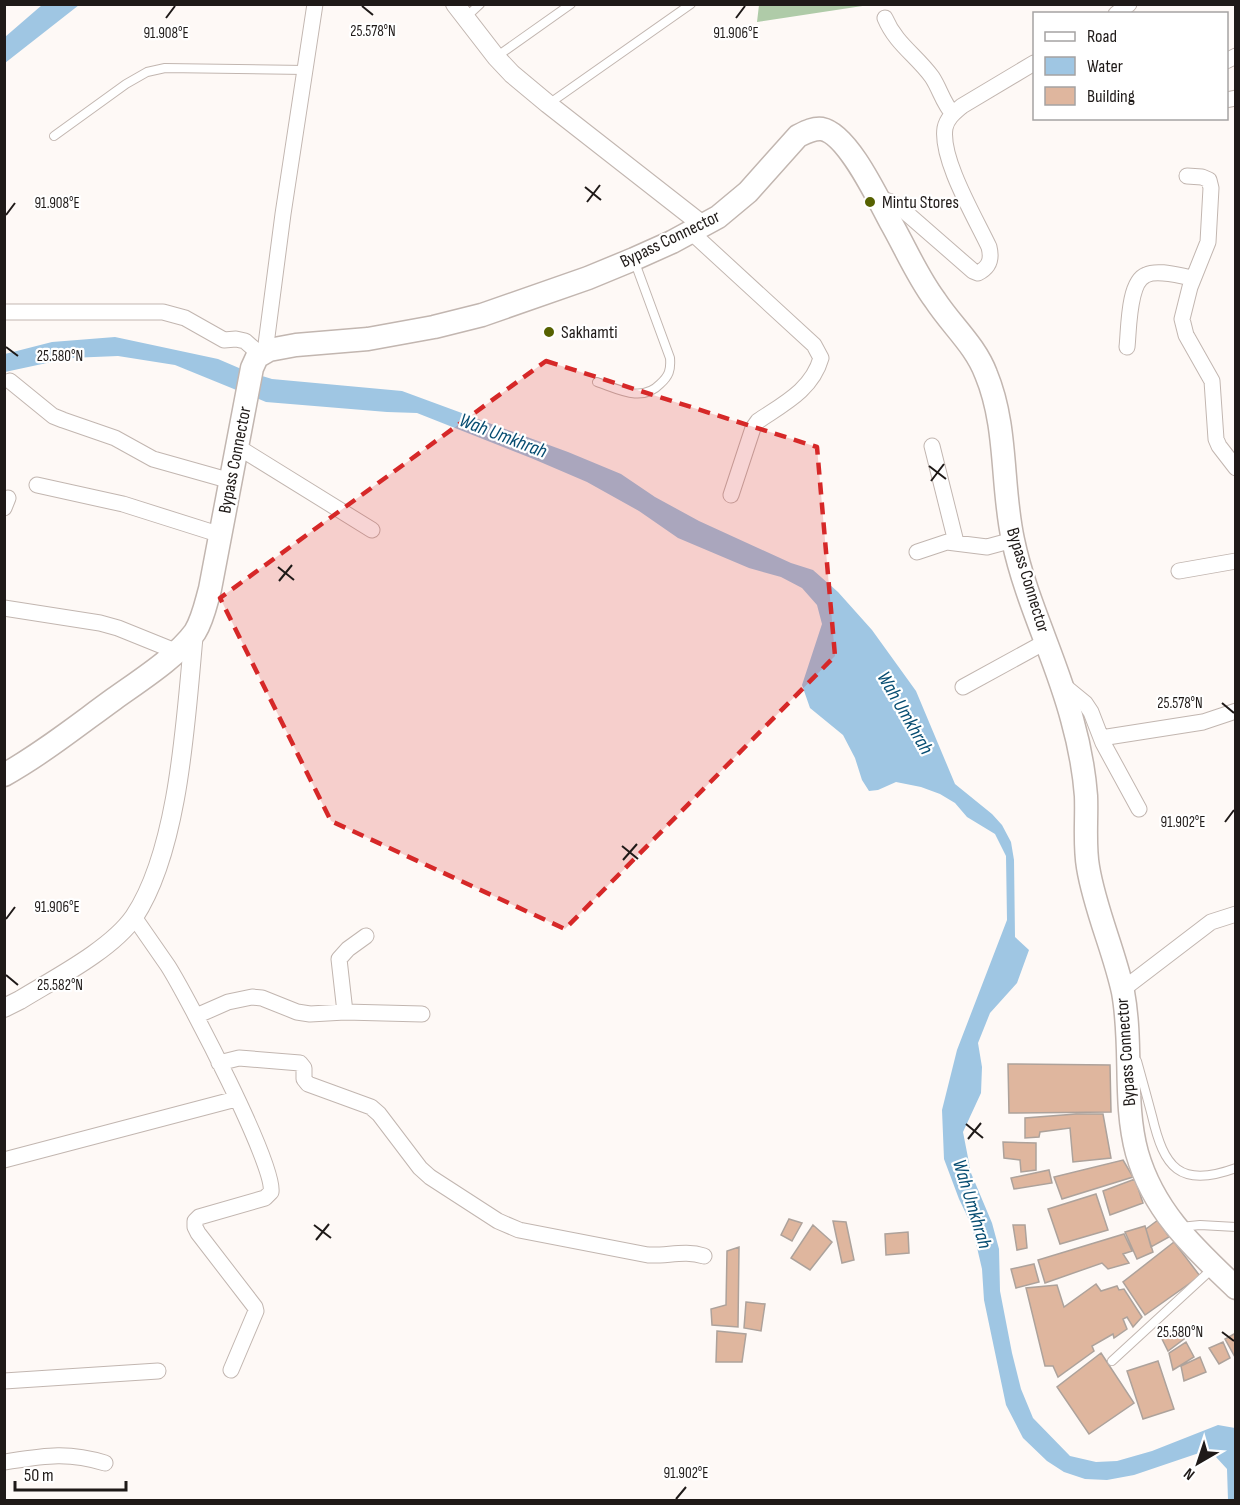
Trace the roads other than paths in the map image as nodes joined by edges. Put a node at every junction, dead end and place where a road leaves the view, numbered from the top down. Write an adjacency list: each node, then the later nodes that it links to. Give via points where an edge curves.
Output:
1 (315, 4): 9 (street)
2 (480, 4): 5 (lane)
3 (571, 4): 7 (lane)
4 (691, 4): 10 (lane)
5 (460, 11): 7 (street)
6 (885, 18): 11 (street, via 895,38 932,77)
7 (496, 57): 10 (street)
8 (1033, 64): 11 (street)
9 (305, 70): 12 (lane, via 165,68 147,72); 20 (street)
10 (548, 104): 15 (street)
11 (953, 114): 14 (street, via 946,125 946,146 957,180 990,247 988,266 978,273 973,271 903,210)
12 (54, 136)
13 (1187, 176): 17 (street, via 1209,180 1211,188 1208,242)
14 (877, 197): 15 (main road, Bypass Connector, via 835,135 809,130 792,142 736,204); 31 (main road, Bypass Connector, via 929,292 970,342 986,373 999,419)
15 (698, 229): 16 (main road, Bypass Connector); 28 (street, via 814,345 821,358 818,371 806,387 753,428)
16 (634, 259): 20 (main road, Bypass Connector, via 482,315 368,339 296,345); 22 (lane, via 671,368 668,376 648,394 639,395)
17 (1193, 278): 19 (street, via 1161,273 1140,278 1131,302); 25 (street, via 1183,326 1212,381 1216,439)
18 (4, 312): 20 (street, via 163,312 185,318 224,340 245,341)
19 (1127, 347)
20 (258, 359): 24 (main road, Bypass Connector)
21 (10, 381): 26 (street, via 53,416 116,438 153,459)
22 (597, 382)
23 (932, 446): 32 (street)
24 (238, 447): 26 (main road, Bypass Connector); 29 (street)
25 (1236, 468)
26 (231, 482): 30 (main road, Bypass Connector)
27 (37, 485): 30 (street, via 123,504)
28 (731, 495)
29 (372, 530)
30 (221, 534): 37 (main road, Bypass Connector, via 208,597)
31 (1013, 540): 32 (street, via 987,547); 38 (main road, Bypass Connector)
32 (956, 542): 33 (street)
33 (917, 552)
34 (1236, 561): 35 (street)
35 (1179, 571)
36 (4, 608): 39 (street, via 100,623)
37 (194, 632): 39 (main road, Bypass Connector); 47 (street, via 171,820 152,881)
38 (1047, 641): 40 (main road, Bypass Connector); 41 (street)
39 (175, 651): 44 (main road, Bypass Connector, via 60,739)
40 (1063, 686): 43 (street, via 1085,703); 49 (main road, Bypass Connector, via 1080,748 1089,871)
41 (963, 687)
42 (1236, 711): 43 (street, via 1203,722)
43 (1101, 738): 45 (street)
44 (4, 775)
45 (1139, 809)
46 (1236, 914): 49 (street, via 1211,922)
47 (134, 917): 50 (street, via 111,941); 53 (street)
48 (366, 936): 51 (street, via 339,959)
49 (1122, 990): 54 (main road, Bypass Connector)
50 (4, 1008)
51 (345, 1012): 52 (street); 53 (street, via 297,1012 252,997)
52 (422, 1014)
53 (196, 1016): 55 (street)
54 (1128, 1033): 58 (lane, via 1167,1162 1180,1172 1194,1175); 60 (main road, Bypass Connector, via 1133,1137 1150,1184)
55 (219, 1063): 56 (street); 61 (street, via 239,1058 300,1063 308,1084 370,1107 430,1177 498,1221 519,1230 648,1255 691,1252)
56 (236, 1099): 57 (street); 65 (street, via 266,1163 271,1192 265,1198 195,1221 195,1227 256,1311)
57 (4, 1160)
58 (1236, 1167)
59 (1236, 1227): 60 (lane)
60 (1176, 1228): 62 (main road, Bypass Connector)
61 (704, 1256)
62 (1214, 1268): 63 (main road, Bypass Connector); 64 (lane)
63 (1236, 1288)
64 (1112, 1361)
65 (231, 1370)
66 (158, 1371): 67 (street)
67 (4, 1381)
68 (4, 1462): 69 (street, via 70,1455)
69 (105, 1463)

